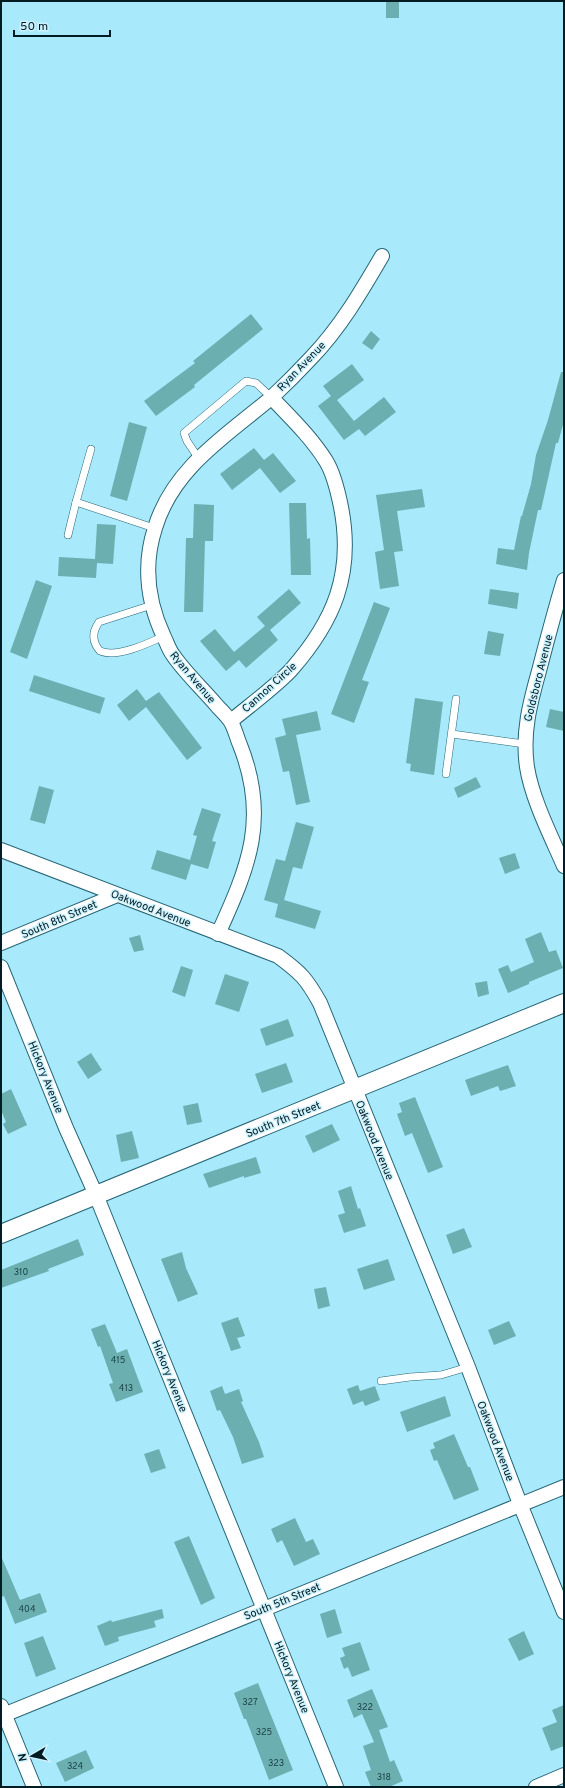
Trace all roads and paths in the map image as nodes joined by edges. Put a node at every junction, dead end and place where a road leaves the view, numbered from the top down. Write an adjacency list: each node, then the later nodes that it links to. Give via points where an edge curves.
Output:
1 (382, 256): 2 (street, Ryan Avenue, via 338,326 312,358)
2 (271, 398): 4 (street, Ryan Avenue, via 239,422); 4 (lane, via 256,383 246,382 184,433); 12 (street, Cannon Circle, via 302,430 326,462 340,501 345,556 341,585 330,616 311,645 289,672)
3 (91, 449): 5 (lane)
4 (199, 459): 6 (street, Ryan Avenue, via 184,473 168,496)
5 (76, 502): 6 (lane); 7 (lane)
6 (154, 528): 9 (street, Ryan Avenue, via 148,582)
7 (68, 535)
8 (564, 580): 14 (street, Goldsboro Avenue, via 530,703)
9 (152, 605): 10 (street, Ryan Avenue); 10 (lane, via 99,622 94,633 94,642 100,651 112,654)
10 (164, 636): 12 (street, Ryan Avenue, via 173,655)
11 (456, 699): 13 (lane)
12 (231, 721): 19 (street, Ryan Avenue, via 253,785 255,816 250,852 240,886)
13 (452, 734): 14 (lane); 15 (lane)
14 (525, 744): 17 (street, Goldsboro Avenue, via 527,767 536,799)
15 (446, 774)
16 (1, 850): 18 (street, Oakwood Avenue)
17 (564, 866)
18 (117, 895): 19 (street, Oakwood Avenue); 20 (street, South 8th Street)
19 (218, 934): 23 (street, Oakwood Avenue, via 278,956 308,981 320,1003)
20 (1, 943)
21 (1, 966): 24 (street, Hickory Avenue, via 66,1128)
22 (564, 1003): 23 (street, South 7th Street)
23 (355, 1089): 24 (street, South 7th Street); 26 (street, Oakwood Avenue)
24 (96, 1195): 25 (street, South 7th Street); 30 (street, Hickory Avenue)
25 (1, 1234)
26 (468, 1367): 27 (lane, via 441,1375); 29 (street, Oakwood Avenue)
27 (381, 1381)
28 (564, 1486): 29 (street, South 5th Street)
29 (520, 1504): 30 (street, South 5th Street); 31 (street, Oakwood Avenue)
30 (264, 1609): 32 (street, South 5th Street); 35 (street, Hickory Avenue)
31 (564, 1612)
32 (2, 1712): 34 (street)
33 (564, 1775): 36 (street)
34 (34, 1787)
35 (336, 1787)
36 (536, 1787)

